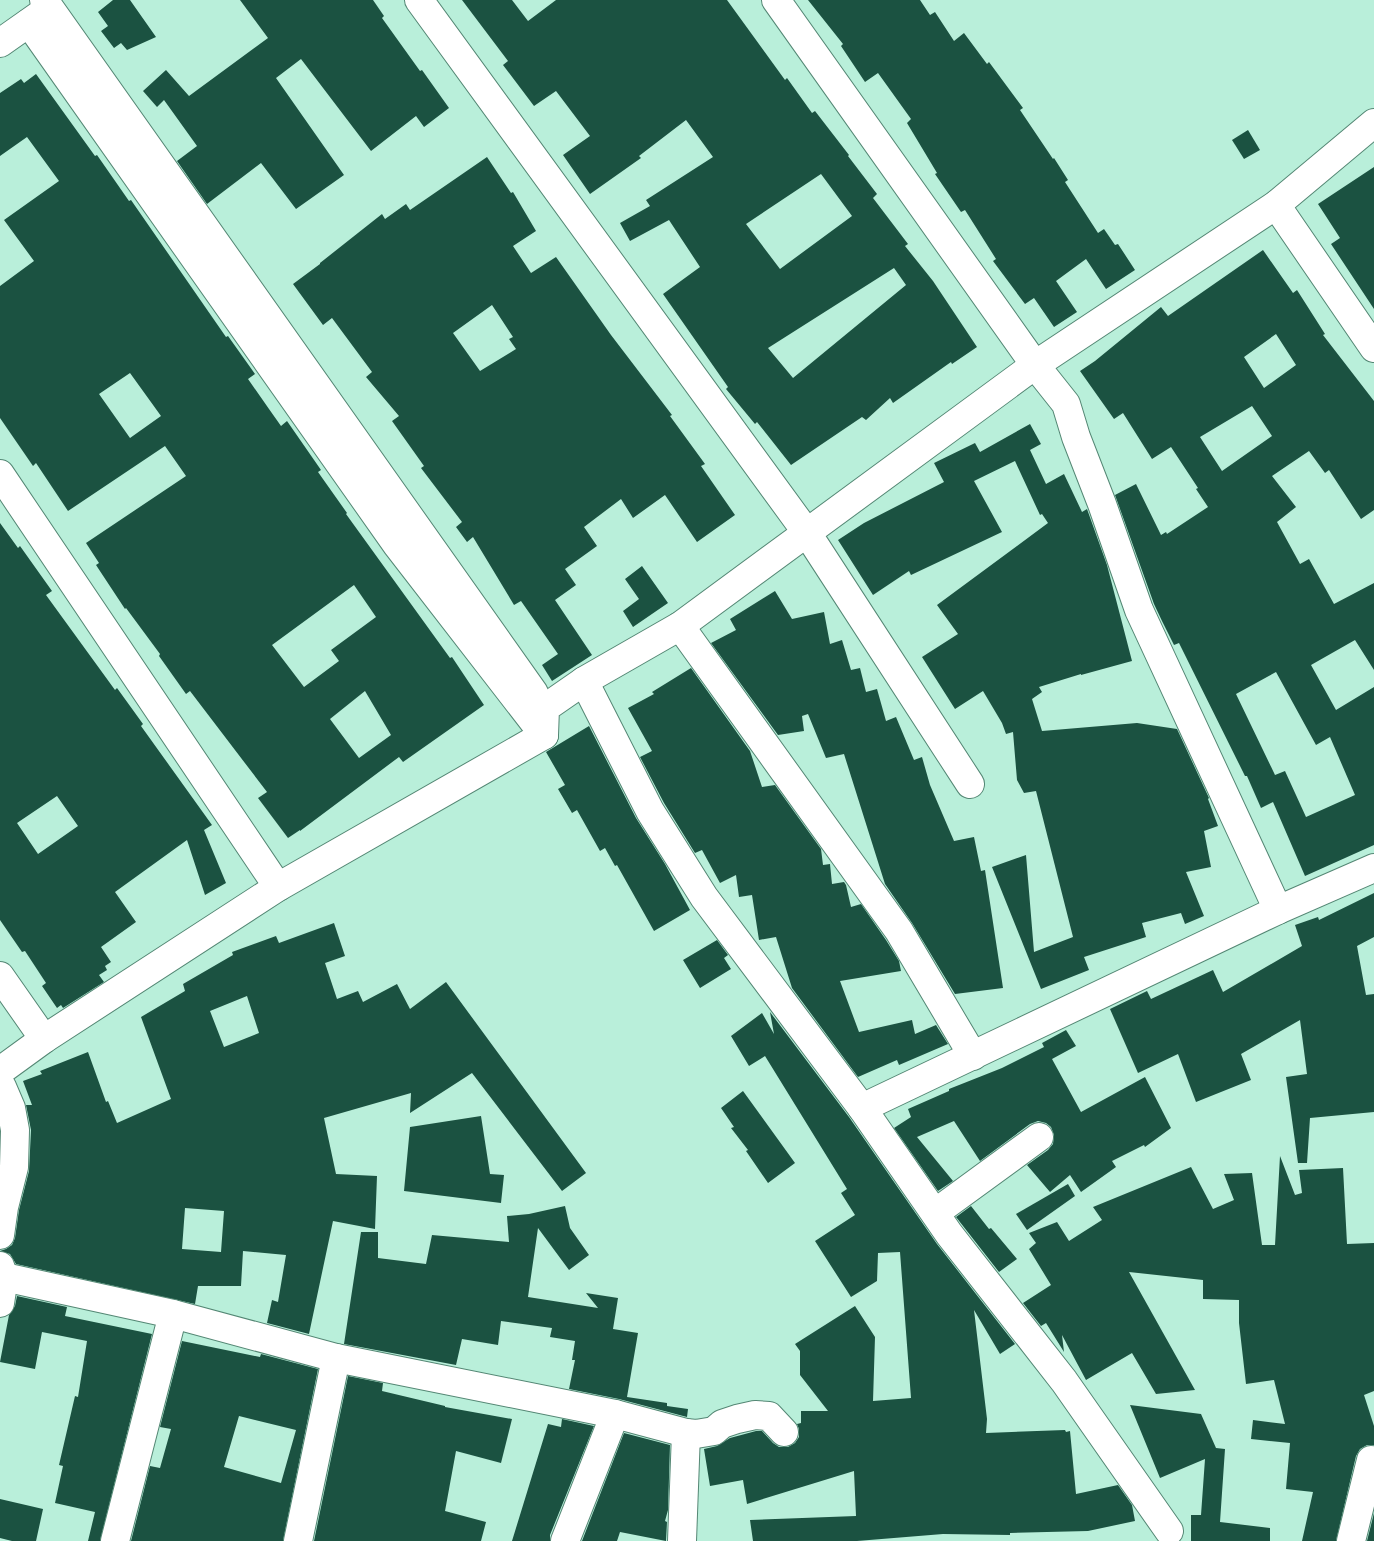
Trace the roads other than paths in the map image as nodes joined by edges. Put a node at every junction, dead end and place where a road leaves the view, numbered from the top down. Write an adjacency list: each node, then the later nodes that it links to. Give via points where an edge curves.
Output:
1 (419, 0): 10 (street)
2 (776, 0): 8 (street)
3 (46, 8): 4 (street); 13 (street); 14 (street, via 397,544)
4 (0, 43)
5 (1374, 123): 6 (street)
6 (1276, 205): 7 (street); 8 (street)
7 (1374, 348)
8 (1035, 365): 10 (street); 18 (street, via 1066,404 1139,610)
9 (0, 474): 17 (street)
10 (807, 533): 11 (street); 15 (street)
11 (680, 626): 12 (street); 21 (street, via 899,931)
12 (584, 681): 13 (street); 24 (street, via 650,811 704,897)
13 (545, 708): 14 (street)
14 (544, 735): 17 (street)
15 (970, 784)
16 (1374, 868): 18 (street)
17 (278, 887): 20 (street)
18 (1278, 910): 21 (street)
19 (0, 976): 20 (street)
20 (44, 1039): 22 (street)
21 (973, 1056): 24 (street)
22 (0, 1071)
23 (0, 1085): 27 (street, via 11,1108 15,1130 14,1167)
24 (862, 1108): 26 (street)
25 (1039, 1137): 26 (street)
26 (935, 1213): 35 (street, via 1064,1381)
27 (0, 1235)
28 (1, 1281): 29 (street)
29 (173, 1314): 30 (street); 36 (street)
30 (336, 1358): 31 (street); 37 (street)
31 (615, 1414): 33 (street); 38 (street)
32 (784, 1432): 33 (street, via 769,1416 756,1415 722,1424 714,1431)
33 (686, 1433): 39 (street)
34 (1371, 1460): 40 (street)
35 (1169, 1530)
36 (115, 1541)
37 (298, 1541)
38 (565, 1541)
39 (682, 1541)
40 (1351, 1541)

